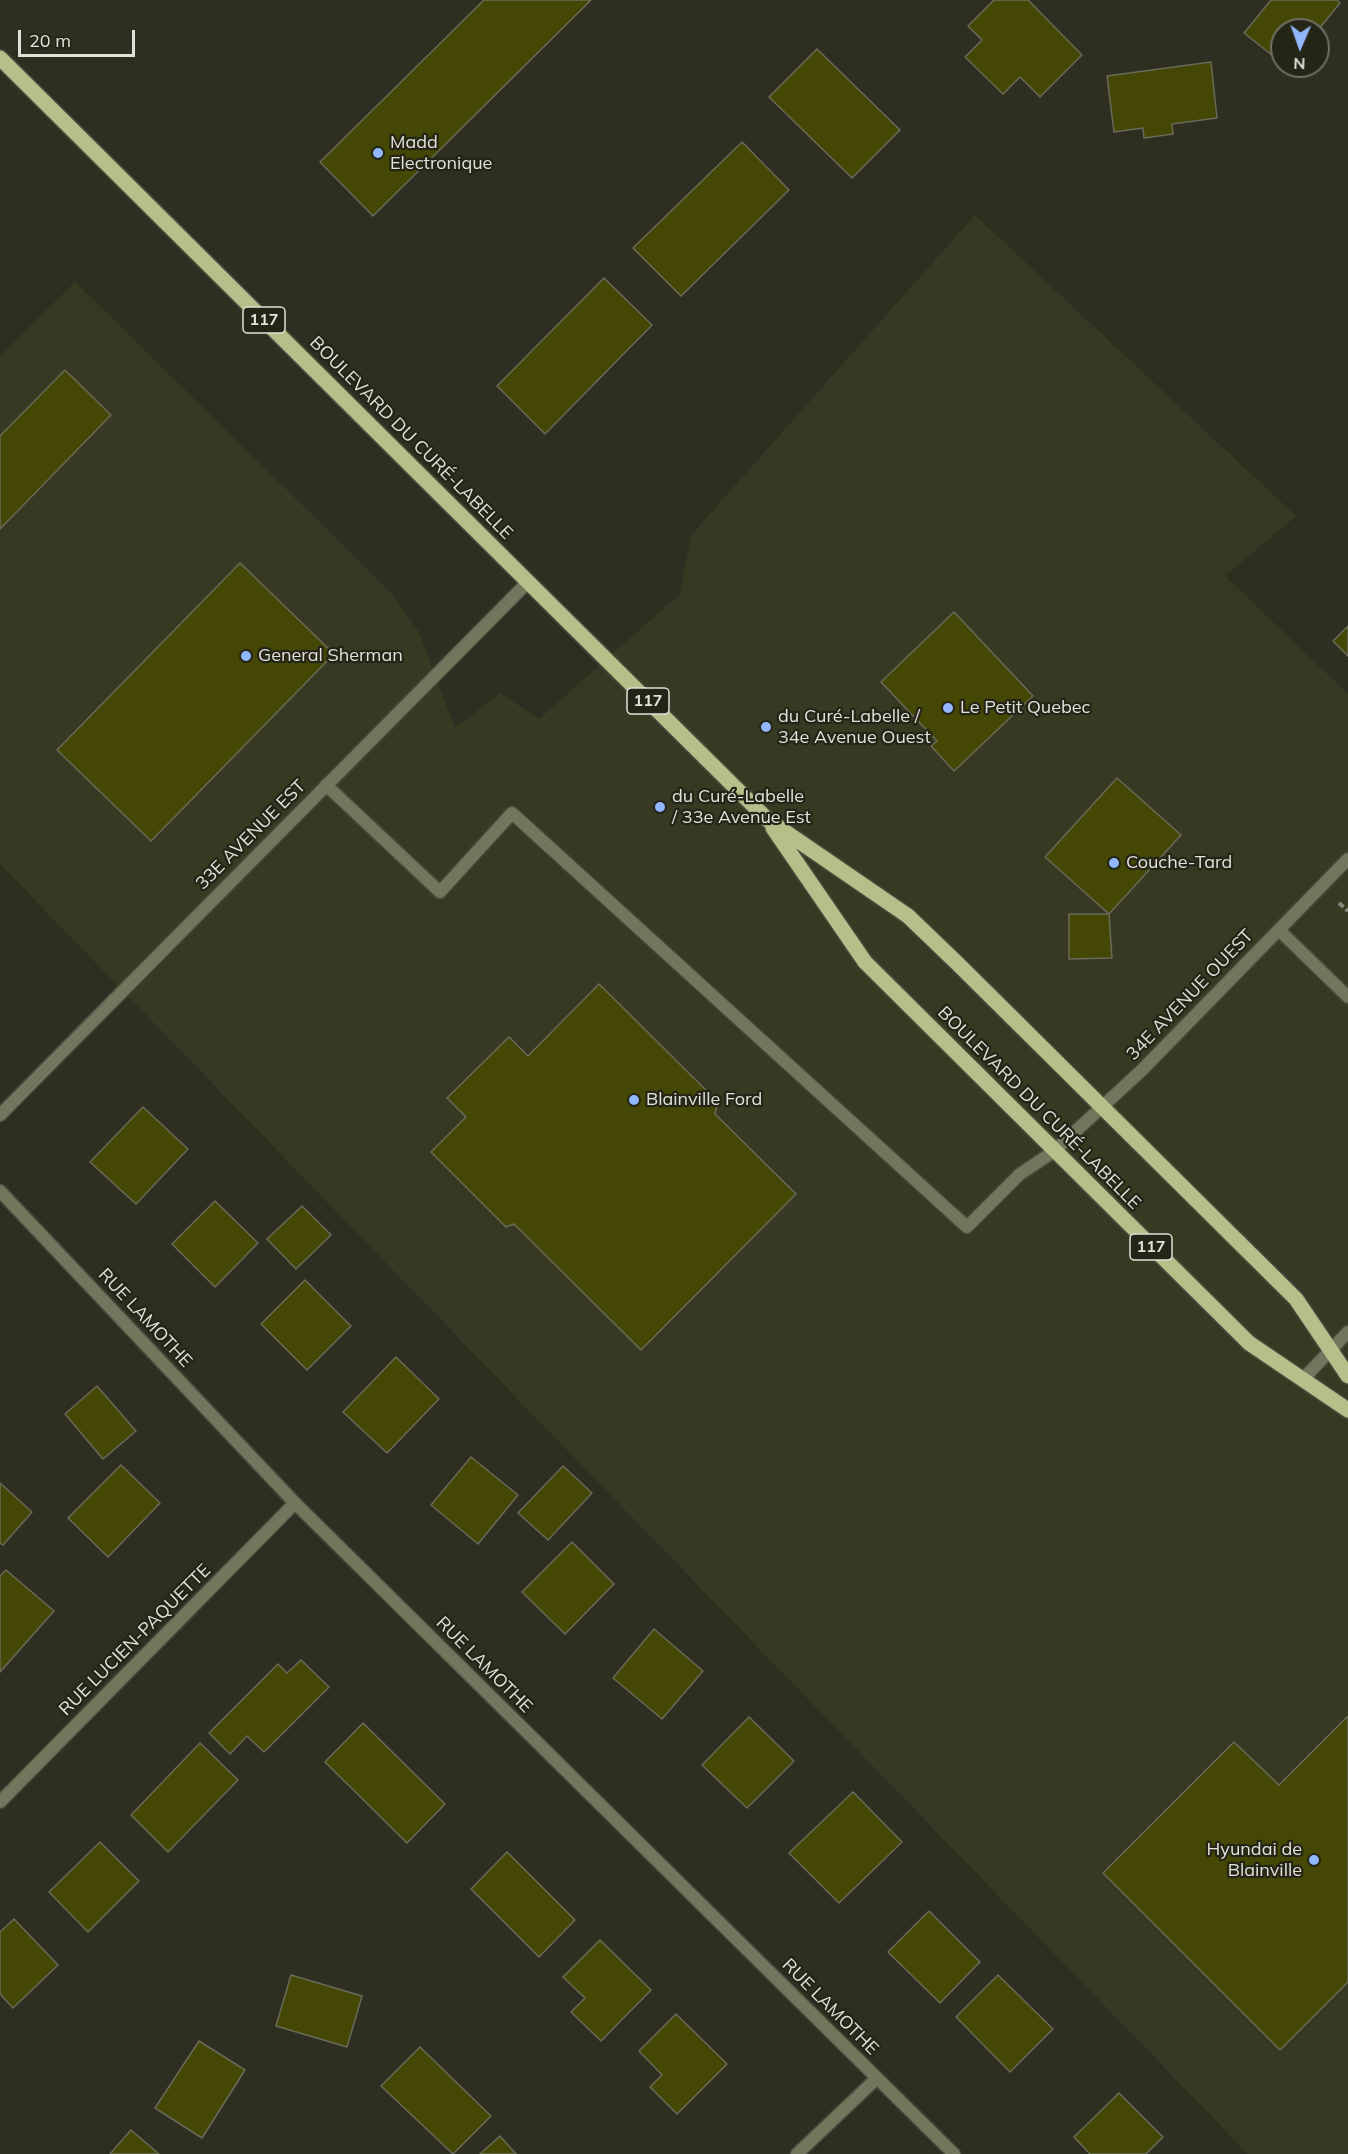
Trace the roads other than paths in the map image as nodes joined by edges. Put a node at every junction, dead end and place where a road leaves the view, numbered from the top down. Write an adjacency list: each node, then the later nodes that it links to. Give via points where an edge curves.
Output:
1 (0, 58): 2 (main road, BOULEVARD DU CURÉ-LABELLE / 117)
2 (528, 582): 3 (street, 33E AVENUE EST); 4 (main road, BOULEVARD DU CURÉ-LABELLE / 117)
3 (326, 784): 9 (street, 33E AVENUE EST); 10 (street, 34E AVENUE OUEST, via 440,892 512,813 967,1227 1020,1174)
4 (768, 820): 8 (main road, BOULEVARD DU CURÉ-LABELLE / 117, via 908,916); 10 (main road, BOULEVARD DU CURÉ-LABELLE / 117, via 865,962)
5 (1348, 859): 6 (street, 34E AVENUE OUEST)
6 (1279, 930): 7 (street); 8 (street, 34E AVENUE OUEST)
7 (1348, 997)
8 (1103, 1106): 10 (street, 34E AVENUE OUEST); 13 (main road, BOULEVARD DU CURÉ-LABELLE / 117, via 1296,1299)
9 (0, 1115)
10 (1053, 1152): 15 (main road, BOULEVARD DU CURÉ-LABELLE / 117, via 1249,1343)
11 (0, 1191): 17 (street, RUE LAMOTHE)
12 (1348, 1332): 13 (street)
13 (1330, 1350): 14 (main road, BOULEVARD DU CURÉ-LABELLE / 117); 15 (street)
14 (1348, 1376)
15 (1303, 1379): 16 (main road, BOULEVARD DU CURÉ-LABELLE / 117)
16 (1348, 1410)
17 (295, 1503): 18 (street, RUE LUCIEN-PAQUETTE); 19 (street, RUE LAMOTHE)
18 (0, 1802)
19 (876, 2079): 20 (street); 21 (street, RUE LAMOTHE)
20 (797, 2154)
21 (954, 2154)

